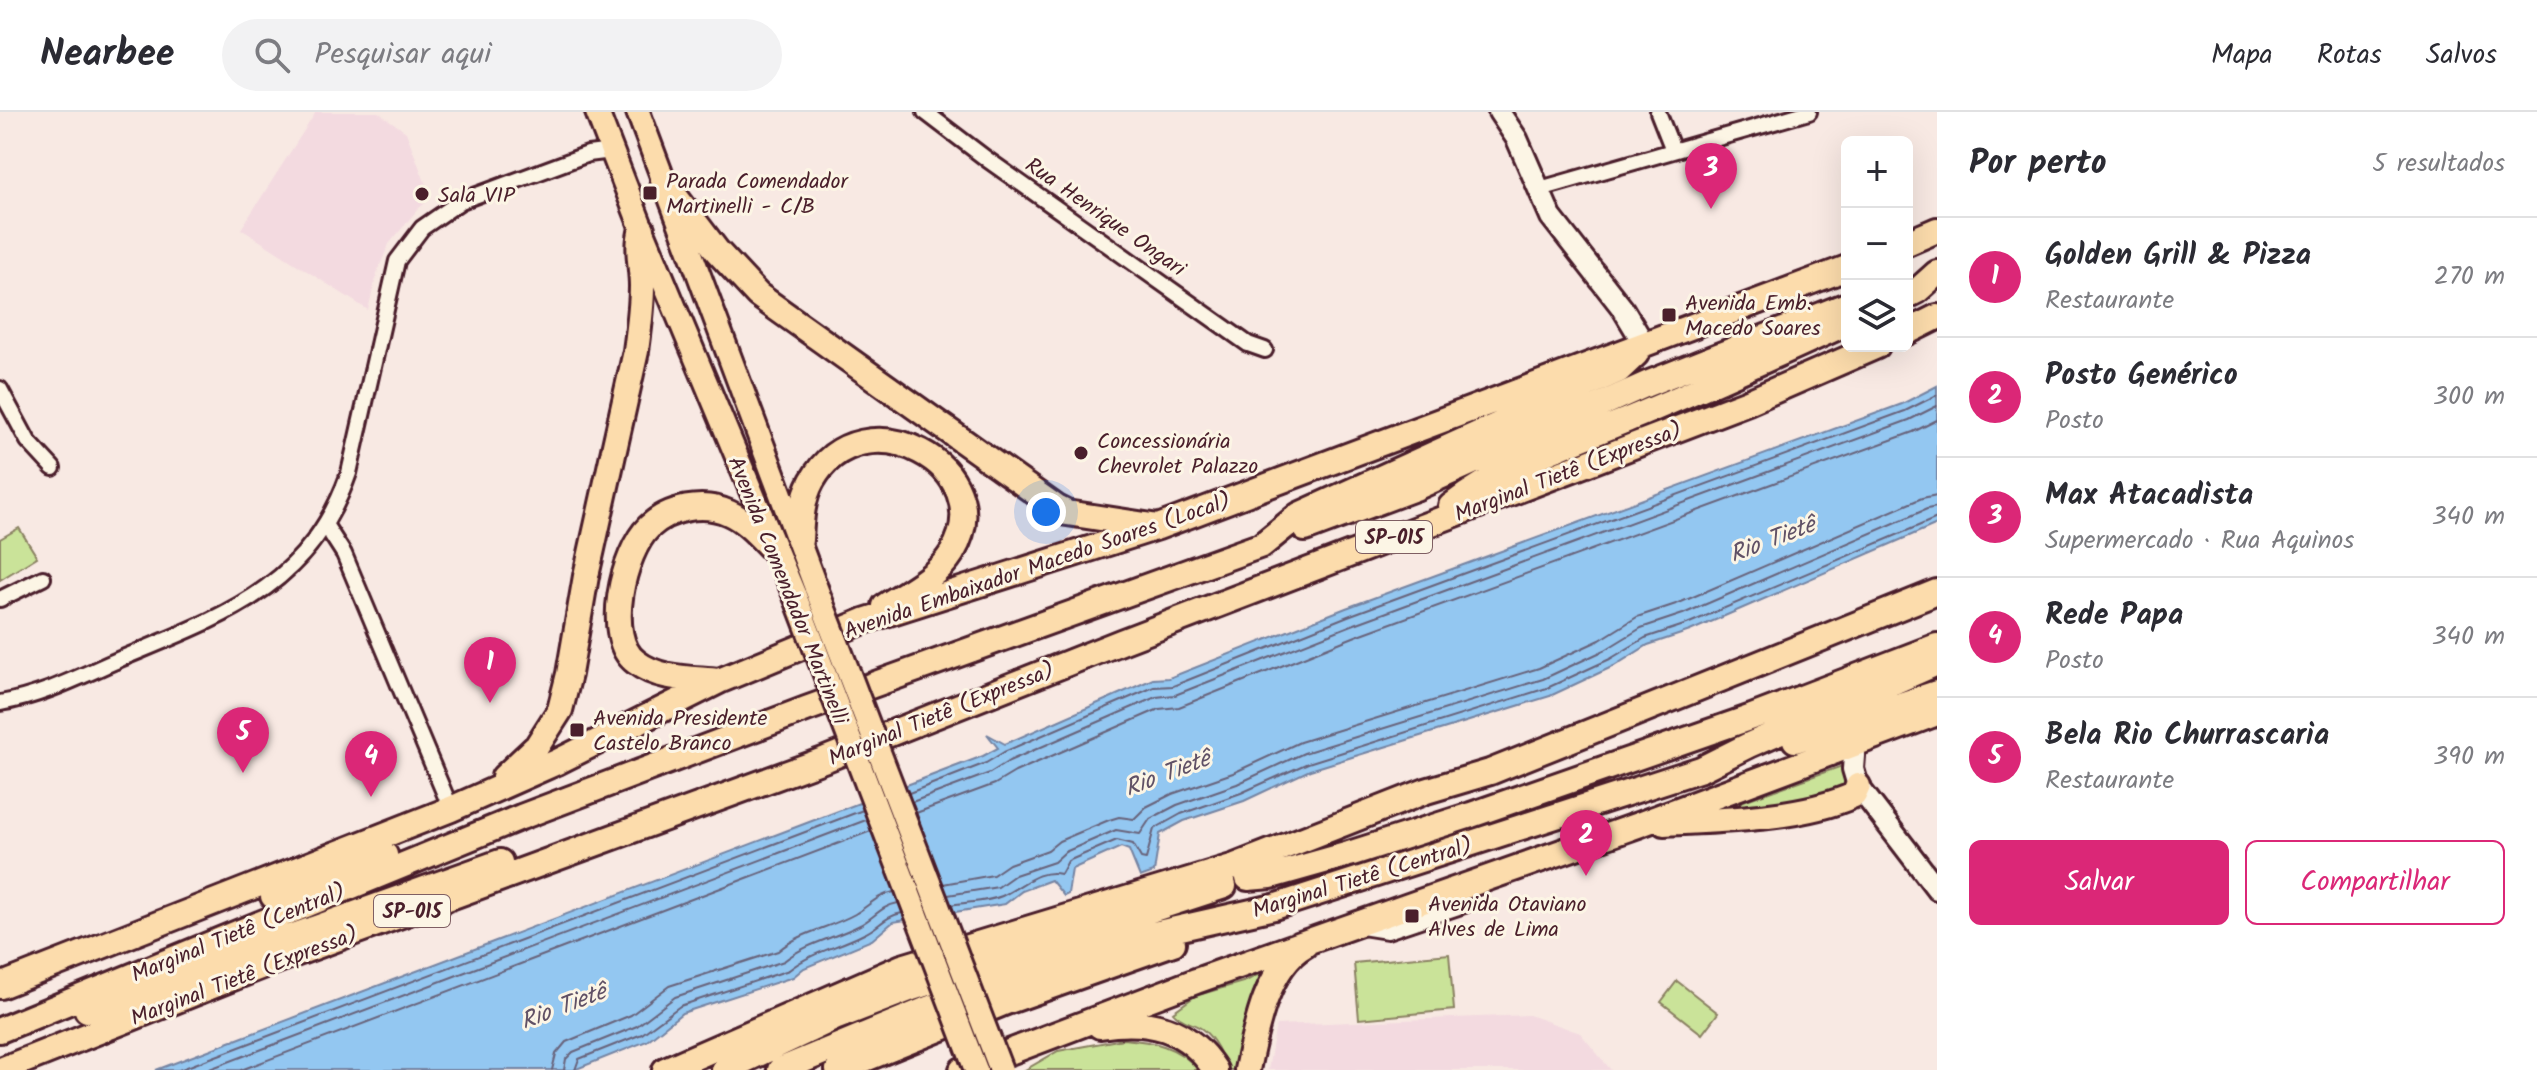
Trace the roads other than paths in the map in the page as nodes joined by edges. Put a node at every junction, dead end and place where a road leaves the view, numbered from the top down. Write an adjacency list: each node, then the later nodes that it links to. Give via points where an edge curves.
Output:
1 (597, 112): 8 (main road, Avenida Comendador Martinelli)
2 (638, 112): 9 (main road, Avenida Comendador Martinelli)
3 (925, 112): 23 (street, Rua Henrique Ongari, via 1235,335)
4 (1499, 112): 10 (street)
5 (1658, 112): 7 (street)
6 (1809, 112): 7 (street)
7 (1673, 150): 10 (street)
8 (612, 151): 11 (main road, Avenida Comendador Martinelli); 28 (street, via 588,154 461,201 422,228 397,261 349,473)
9 (663, 180): 29 (highway, via 758,295 1044,499 1067,513); 30 (main road, Avenida Comendador Martinelli)
10 (1540, 189): 22 (street, via 1551,217)
11 (642, 229): 32 (main road, Avenida Comendador Martinelli); 47 (highway, via 636,351 560,710 525,760)
12 (1937, 230): 13 (highway)
13 (1913, 240)
14 (1841, 270): 22 (highway, Avenida Embaixador Macedo Soares (Local))
15 (1937, 271): 16 (highway); 17 (highway)
16 (1910, 280)
17 (1913, 293)
18 (1841, 307): 31 (highway, via 1647,384 1415,488)
19 (1937, 317): 21 (highway)
20 (1841, 326): 27 (highway, via 1536,458 1474,489)
21 (1913, 329)
22 (1646, 343): 29 (highway, Avenida Embaixador Macedo Soares (Local)); 31 (highway, via 1619,370 1299,515)
23 (1265, 350)
24 (1863, 352): 27 (highway, Marginal Tietê (Expressa) / SP-015, via 1748,402)
25 (0, 389): 26 (street, via 28,441)
26 (53, 468)
27 (1428, 524): 51 (highway, Marginal Tietê (Expressa) / SP-015)
28 (326, 526): 41 (street, via 280,579 247,601 20,700); 48 (street, via 344,554)
29 (1158, 527): 36 (highway, Avenida Embaixador Macedo Soares (Local))
30 (800, 540): 36 (highway, via 813,480 837,453 853,445 899,441 946,472 963,504 952,553 926,579); 69 (main road, Avenida Comendador Martinelli, bridge)
31 (1262, 545): 49 (highway)
32 (775, 552): 39 (highway, via 746,523 715,507 669,514 638,542 619,601 623,646 633,661 667,676); 68 (main road, Avenida Comendador Martinelli, bridge)
33 (43, 578): 35 (street)
34 (1937, 592): 45 (highway)
35 (0, 599)
36 (864, 621): 39 (highway, Avenida Embaixador Macedo Soares (Local))
37 (1937, 646): 52 (highway, via 1471,815 1349,854)
38 (1937, 663): 44 (highway, Marginal Tietê (Central))
39 (719, 681): 47 (highway, Avenida Embaixador Macedo Soares (Local))
40 (1937, 693): 44 (highway)
41 (0, 703)
42 (1937, 713): 43 (highway)
43 (1855, 743): 46 (street); 50 (highway)
44 (1701, 769): 55 (highway, Marginal Tietê (Central))
45 (1490, 772): 52 (highway, via 1410,812); 63 (highway, via 1426,791 1235,866 902,967)
46 (1858, 786): 50 (highway, via 1854,795 1822,807); 53 (street)
47 (484, 794): 48 (highway)
48 (451, 809): 57 (highway)
49 (521, 817): 57 (highway, via 489,818 211,919); 60 (highway, Marginal Tietê (Central))
50 (1638, 825): 56 (highway)
51 (611, 838): 60 (highway, via 554,843 32,1030); 62 (highway, Marginal Tietê (Expressa) / SP-015, via 265,965)
52 (1248, 878): 64 (highway, via 912,988)
53 (1937, 889)
54 (1464, 905): 56 (street, via 1387,931)
55 (1274, 907): 65 (highway, Marginal Tietê (Central), via 1066,958); 66 (highway, via 1006,1002)
56 (1350, 925): 58 (highway)
57 (151, 928): 59 (highway)
58 (1318, 937): 61 (highway); 71 (highway, via 1297,949 1272,984)
59 (0, 986)
60 (0, 1032)
61 (1028, 1043): 67 (highway); 70 (highway, via 1083,1028 1139,1024 1183,1035)
62 (1, 1070)
63 (665, 1070)
64 (724, 1070)
65 (780, 1070)
66 (838, 1070)
67 (962, 1070)
68 (976, 1070)
69 (1001, 1070)
70 (1215, 1070)
71 (1247, 1070)

